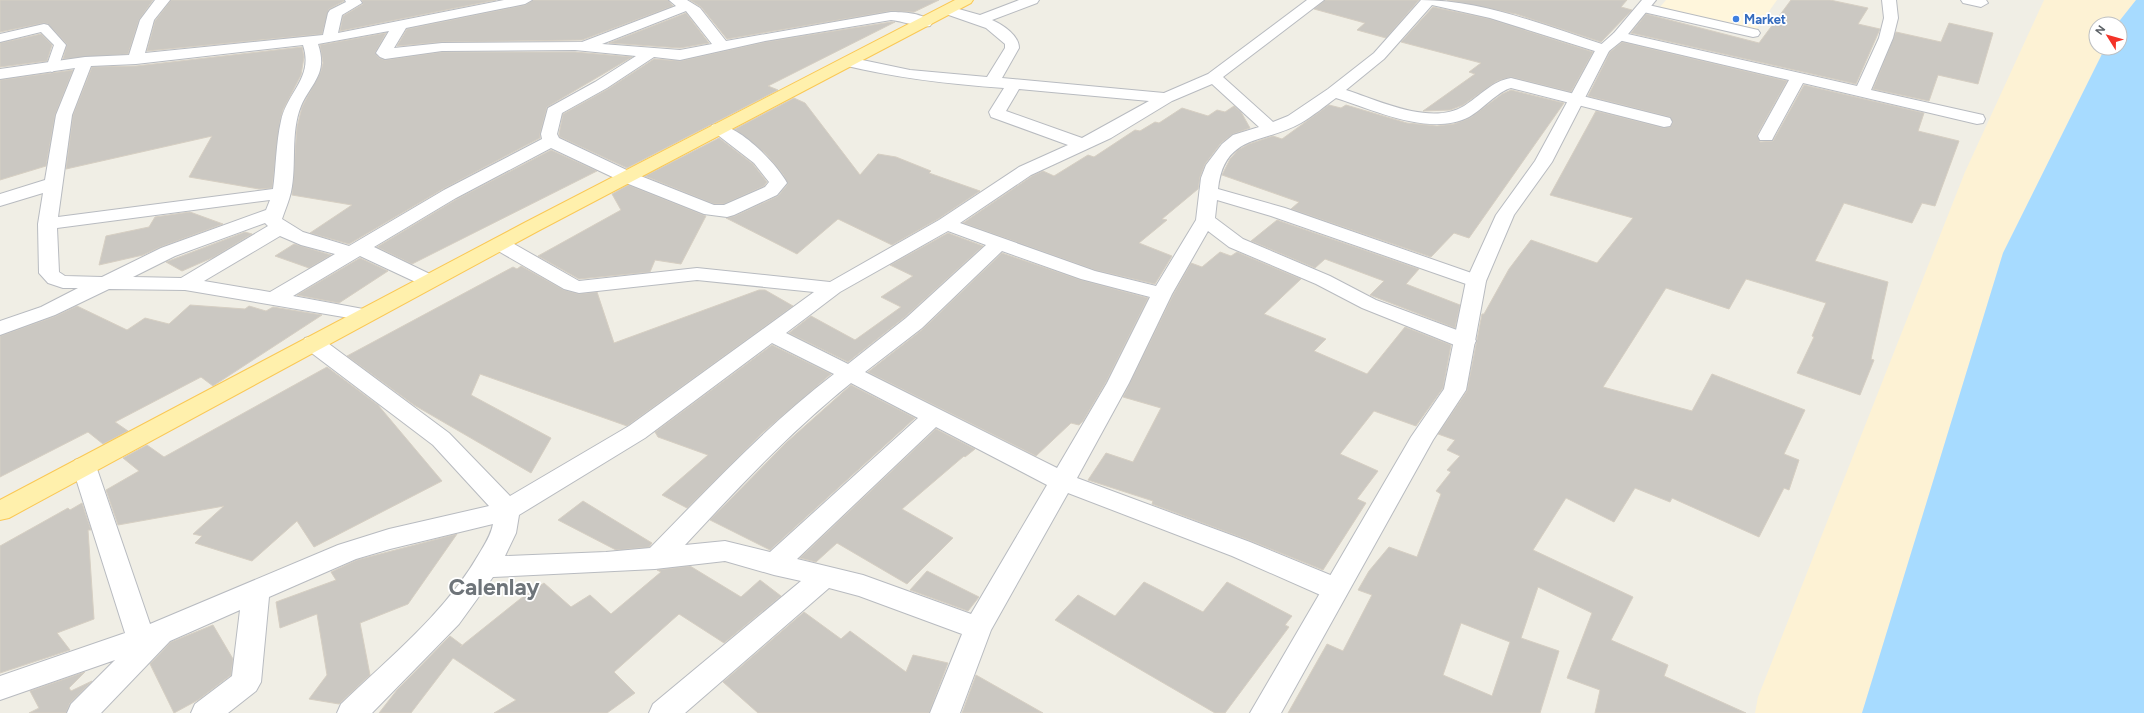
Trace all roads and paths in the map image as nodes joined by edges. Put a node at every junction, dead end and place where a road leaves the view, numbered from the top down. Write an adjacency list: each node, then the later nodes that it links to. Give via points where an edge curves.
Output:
1 (164, 0): 26 (street, via 150,12)
2 (352, 0): 20 (street, via 355,3 335,13)
3 (525, 0): 16 (street)
4 (966, 0): 12 (main road)
5 (1032, 0): 14 (street)
6 (1287, 0): 13 (street)
7 (1317, 0): 13 (street)
8 (1430, 0): 24 (street, via 1494,14); 35 (street, via 1379,56)
9 (1889, 0): 36 (street, via 1891,18 1886,38)
10 (682, 3): 22 (street, via 695,11); 23 (street)
11 (1647, 4): 17 (street); 18 (street)
12 (948, 10): 14 (street); 15 (main road)
13 (1298, 12): 31 (street)
14 (981, 19): 33 (street, via 1001,30 1012,43 1012,48)
15 (925, 23): 22 (street, via 906,17 891,16); 28 (main road)
16 (400, 24): 20 (street); 23 (street, via 385,54 442,47)
17 (1752, 33)
18 (1619, 36): 24 (street); 32 (street)
19 (0, 38): 29 (lane, via 44,28 60,45)
20 (329, 39): 21 (street)
21 (310, 40): 26 (street); 49 (street, via 315,58 310,78 293,107 289,122)
22 (721, 45): 25 (street, via 684,54)
23 (581, 46): 25 (street)
24 (1603, 49): 38 (street)
25 (650, 53): 44 (street, via 554,112 549,134)
26 (136, 59): 27 (street)
27 (85, 62): 29 (street); 47 (street, via 64,115)
28 (848, 62): 33 (street, via 898,73); 42 (main road)
29 (52, 68): 30 (street)
30 (0, 74)
31 (1214, 77): 37 (street); 41 (street)
32 (1798, 78): 36 (street); 43 (street)
33 (992, 82): 34 (street)
34 (1014, 84): 37 (street); 45 (street, via 997,114)
35 (1334, 92): 38 (street, via 1404,113 1446,119 1459,115 1504,84 1511,82); 41 (street, via 1300,117)
36 (1862, 93): 39 (street)
37 (1166, 98): 45 (street, via 1105,134)
38 (1578, 99): 40 (street); 59 (street, via 1543,162 1506,215)
39 (1977, 119)
40 (1664, 122)
41 (1270, 128): 48 (street, via 1240,139 1228,148 1214,165)
42 (718, 129): 46 (main road); 46 (street, via 775,175 778,183 771,191 720,212)
43 (1766, 136)
44 (551, 141): 46 (street); 57 (street, via 450,194)
45 (1082, 144): 54 (street, via 1025,171)
46 (627, 177): 56 (main road)
47 (52, 184): 50 (street); 53 (street)
48 (1209, 192): 51 (street); 59 (street, via 1278,212)
49 (282, 193): 52 (street); 53 (street)
50 (0, 200)
51 (1205, 220): 63 (street); 68 (street, via 1236,242 1323,280 1369,304)
52 (276, 221): 57 (street, via 300,237); 60 (street, via 168,252); 61 (street)
53 (47, 224): 60 (street, via 49,273 55,279 62,282)
54 (946, 224): 55 (street); 62 (street)
55 (1000, 242): 63 (street, via 1088,275); 70 (street, via 914,323)
56 (500, 244): 58 (main road); 62 (street, via 571,285 579,287 697,274)
57 (356, 250): 58 (street); 64 (street)
58 (429, 281): 65 (main road)
59 (1476, 281): 68 (street)
60 (108, 282): 61 (street); 66 (street, via 48,311)
61 (185, 284): 64 (street)
62 (833, 288): 67 (street)
63 (1162, 294): 73 (street, via 1130,363)
64 (272, 300): 65 (street)
65 (366, 315): 69 (main road)
66 (0, 328)
67 (770, 333): 70 (street); 75 (street, via 725,369 637,432)
68 (1465, 341): 80 (street, via 1455,390 1423,438)
69 (313, 344): 72 (main road); 75 (street, via 441,439 501,502)
70 (850, 375): 71 (street); 76 (street, via 809,405 766,444)
71 (932, 417): 73 (street); 77 (street)
72 (84, 466): 74 (main road); 83 (street)
73 (1063, 482): 80 (street, via 1241,549); 82 (street)
74 (0, 511)
75 (506, 511): 78 (street, via 504,533); 81 (street, via 389,539 347,552)
76 (655, 558): 77 (street, via 725,552); 78 (street)
77 (774, 565): 79 (street)
78 (486, 567): 87 (street, via 463,600)
79 (825, 576): 82 (street, via 863,586); 88 (street)
80 (1335, 589): 90 (street)
81 (256, 590): 83 (street); 86 (street, via 246,682)
82 (978, 628): 89 (street)
83 (150, 636): 84 (street); 85 (street)
84 (0, 688)
85 (82, 713)
86 (206, 713)
87 (352, 713)
88 (664, 713)
89 (945, 713)
90 (1265, 713)

